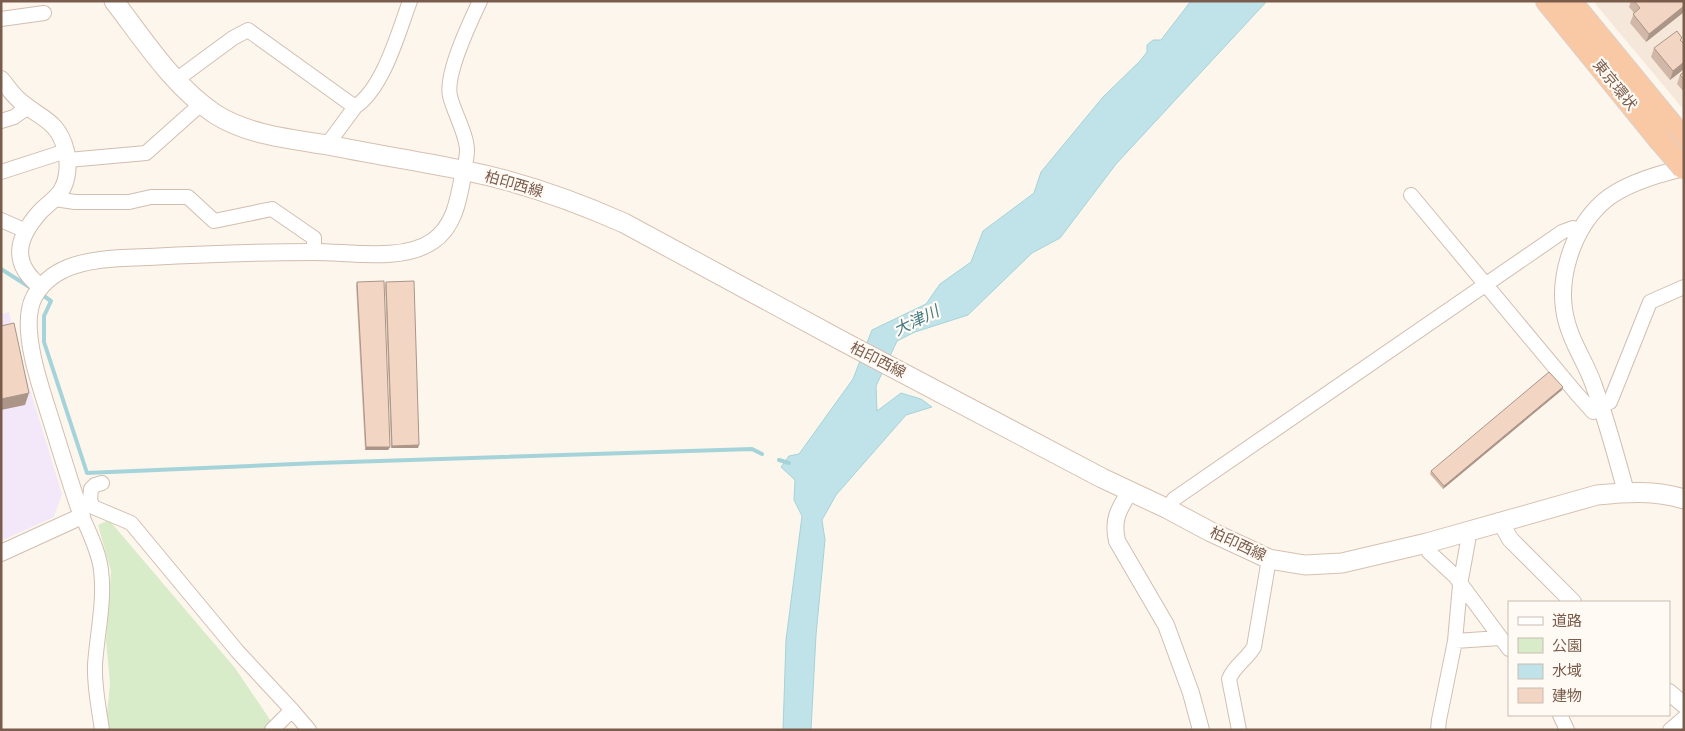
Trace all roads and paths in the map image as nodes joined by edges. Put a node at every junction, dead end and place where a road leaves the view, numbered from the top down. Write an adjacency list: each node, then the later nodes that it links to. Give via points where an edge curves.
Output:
1 (114, 1): 9 (main road, 柏印西線)
2 (410, 1): 12 (street, via 378,80)
3 (480, 1): 18 (street, via 465,31 449,83 449,94 465,140)
4 (1547, 1): 14 (highway, 東京環状)
5 (1570, 1): 14 (highway, 東京環状)
6 (44, 13): 7 (street)
7 (1, 19)
8 (1, 80): 11 (street)
9 (176, 80): 10 (main road, 柏印西線); 12 (street, via 232,38 248,30)
10 (201, 104): 15 (main road, 柏印西線, via 230,123 271,135); 16 (street, via 146,153)
11 (28, 107): 13 (street); 16 (street, via 56,127)
12 (355, 107): 15 (street)
13 (1, 121)
14 (1674, 138): 17 (highway, 東京環状, bridge)
15 (327, 145): 18 (main road, 柏印西線)
16 (67, 155): 19 (street); 21 (street, via 66,180)
17 (1684, 168): 24 (street, via 1632,185 1605,200)
18 (464, 170): 25 (street, via 452,219 434,240 421,248 394,253); 31 (main road, 柏印西線, via 532,188 624,223)
19 (1, 172)
20 (1411, 195): 26 (street)
21 (54, 199): 23 (street); 25 (street, via 130,202 151,197 188,197 214,221 272,209 314,238)
22 (1, 220): 23 (street)
23 (26, 231): 27 (street, via 19,250 20,259 26,273)
24 (1580, 232): 26 (street, via 1573,228 1562,232); 29 (street, via 1566,269 1563,307 1572,342 1590,375)
25 (314, 252): 27 (street, via 119,258 63,270)
26 (1486, 284): 29 (street, via 1593,412); 34 (street, via 1174,499)
27 (40, 287): 35 (street, via 30,308 30,343 49,414)
28 (1684, 287): 29 (street, via 1650,302 1610,402)
29 (1602, 407): 32 (street)
30 (102, 483): 35 (street, via 91,489)
31 (1130, 491): 34 (main road, 柏印西線); 53 (street, via 1115,520 1117,541 1166,625 1192,693)
32 (1626, 492): 33 (main road, 柏印西線); 36 (main road, 柏印西線, via 1597,495)
33 (1684, 498)
34 (1168, 509): 40 (main road, 柏印西線)
35 (85, 510): 39 (street); 47 (street, via 131,523 238,652); 50 (street, via 101,569 95,668)
36 (1500, 521): 37 (main road, 柏印西線); 42 (street, via 1510,540)
37 (1466, 532): 38 (main road, 柏印西線); 41 (street, via 1468,541)
38 (1427, 543): 40 (main road, 柏印西線, via 1342,563 1305,565); 41 (street, via 1430,552)
39 (1, 553)
40 (1269, 559): 54 (street, via 1254,647 1229,679)
41 (1460, 585): 43 (street); 44 (street)
42 (1572, 601)
43 (1455, 641): 44 (street); 55 (street)
44 (1504, 644)
45 (1670, 693): 46 (street)
46 (1684, 705)
47 (292, 710): 51 (street); 52 (street)
48 (1560, 716): 56 (street)
49 (1684, 718): 57 (street)
50 (102, 730)
51 (272, 730)
52 (309, 730)
53 (1202, 730)
54 (1239, 730)
55 (1438, 730)
56 (1567, 730)
57 (1670, 730)

